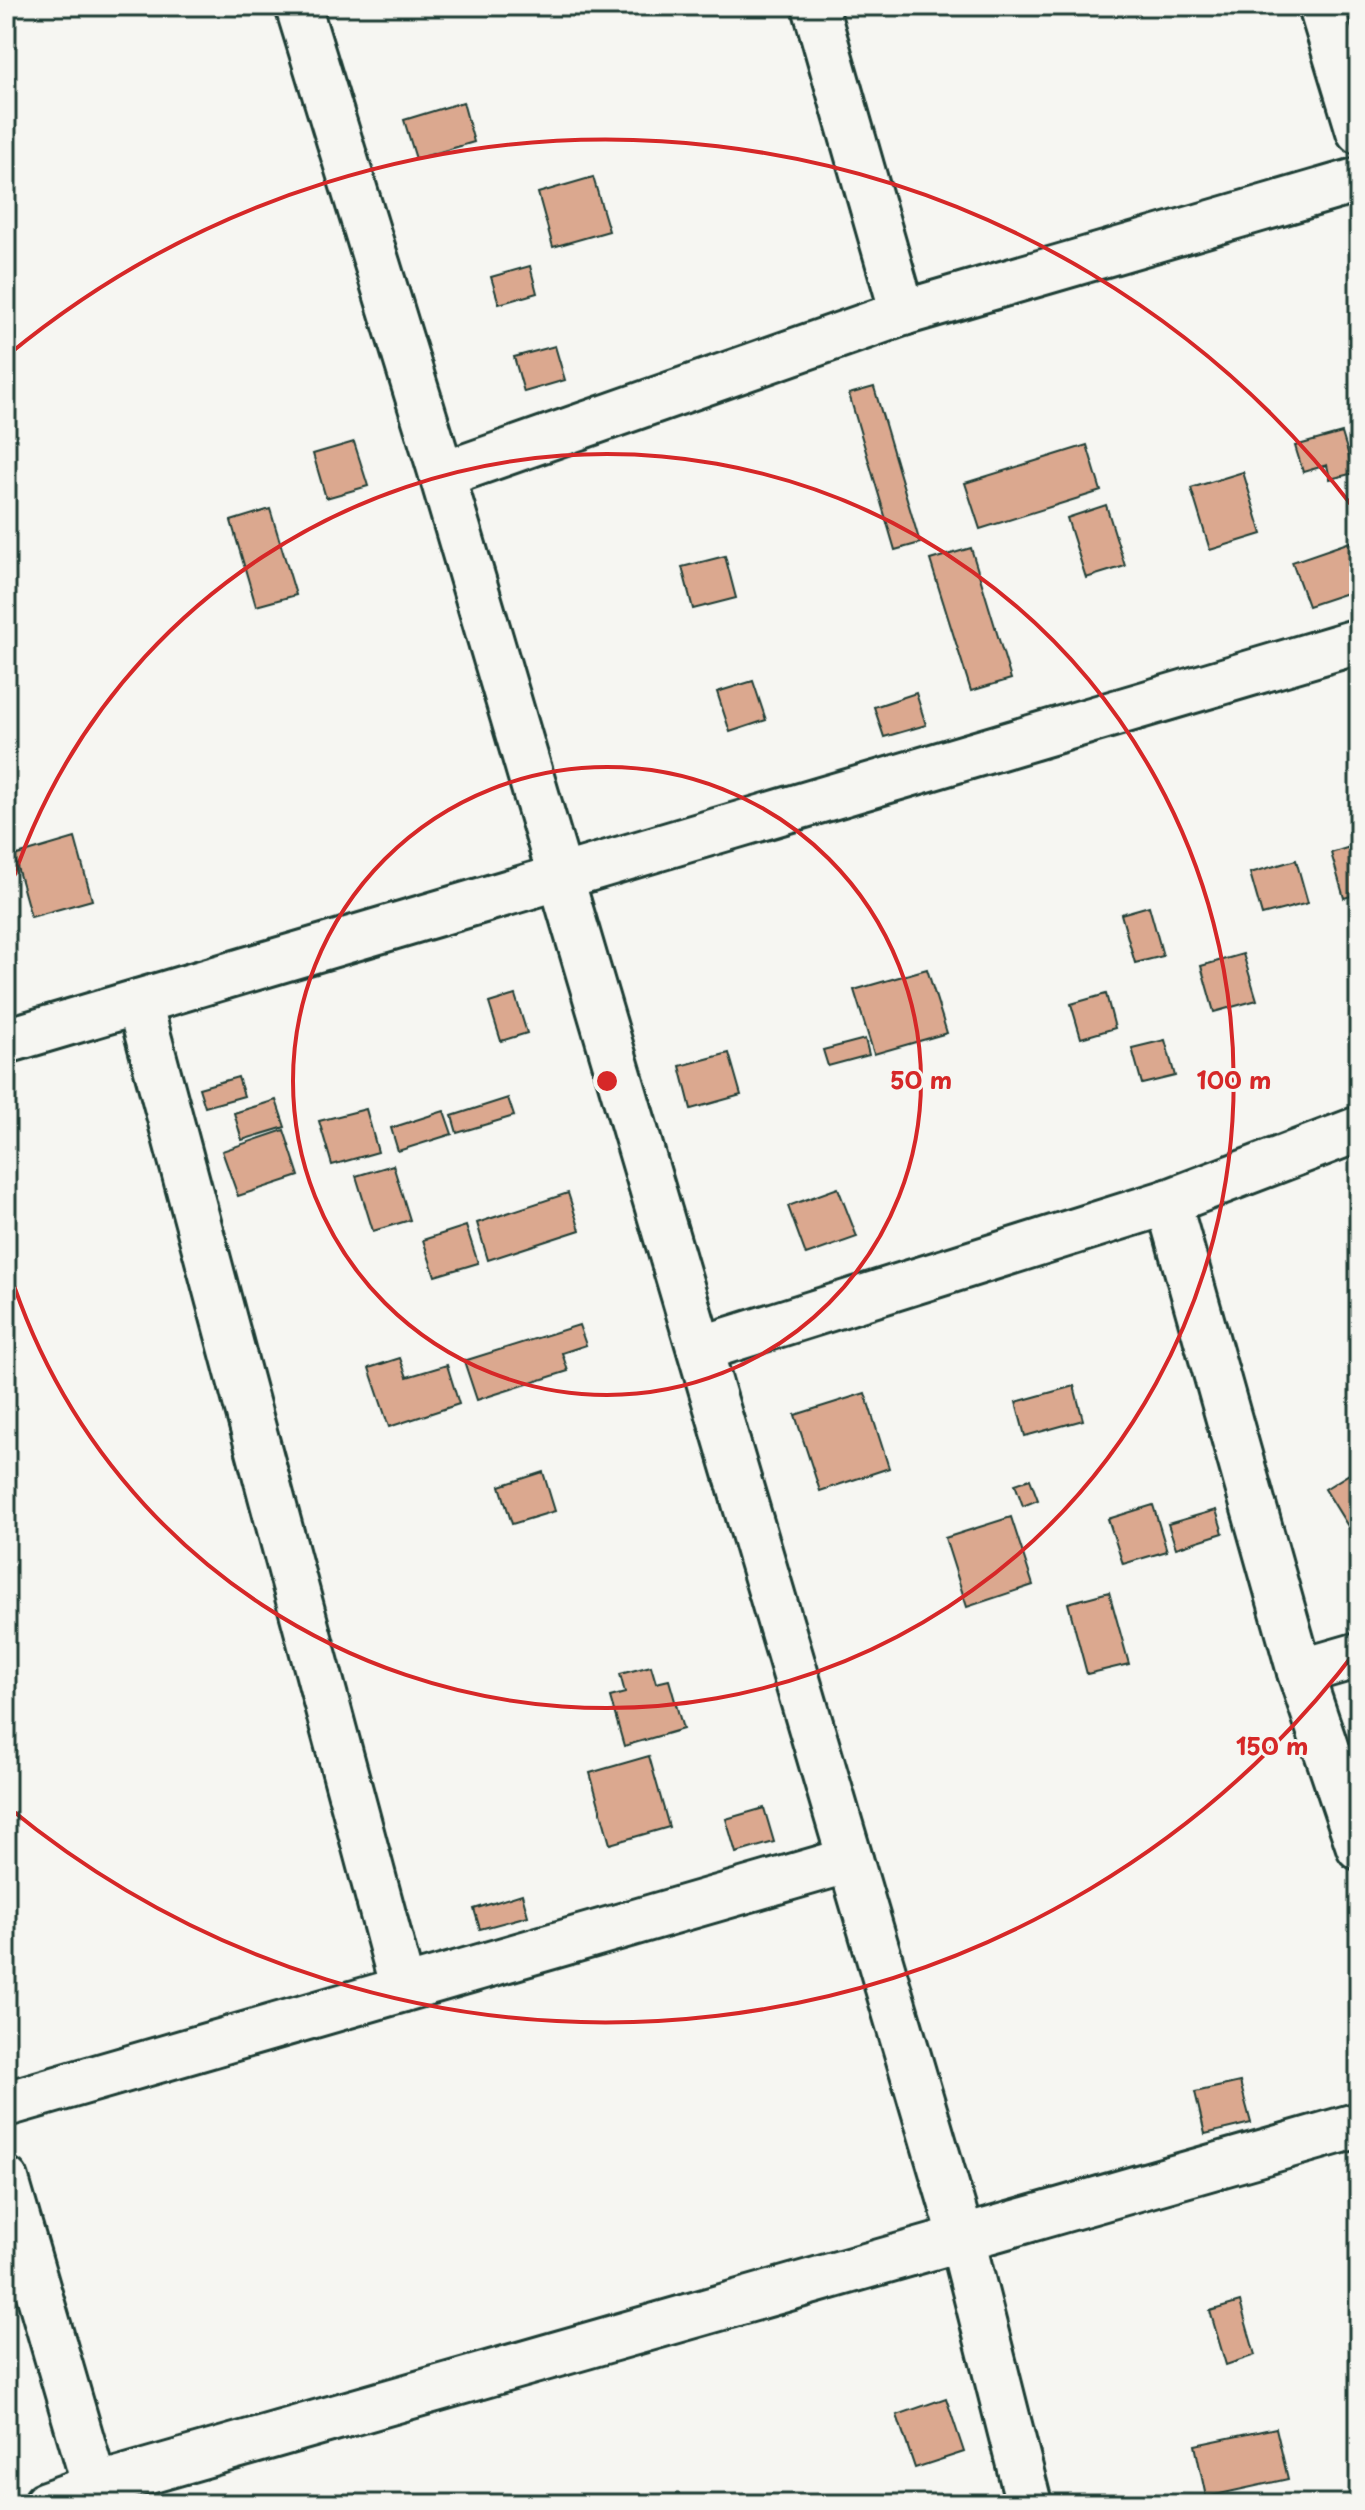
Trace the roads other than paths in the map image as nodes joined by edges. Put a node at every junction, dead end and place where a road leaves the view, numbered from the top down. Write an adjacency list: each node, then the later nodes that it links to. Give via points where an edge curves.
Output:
1 (298, 6): 7 (street)
2 (815, 6): 6 (street)
3 (1321, 6): 4 (street)
4 (1359, 131)
5 (1359, 180): 6 (street)
6 (903, 313): 7 (street)
7 (442, 475): 9 (street)
8 (1359, 641): 9 (street)
9 (561, 877): 10 (street); 14 (street)
10 (139, 1002): 11 (street); 19 (street)
11 (6, 1041)
12 (1359, 1129): 13 (street)
13 (1168, 1202): 14 (street); 16 (street)
14 (700, 1349): 18 (street)
15 (1359, 1655): 16 (street)
16 (1300, 1672): 17 (street)
17 (1359, 1847)
18 (850, 1860): 19 (street); 23 (street)
19 (403, 1989): 20 (street)
20 (6, 2104)
21 (1359, 2125): 23 (street)
22 (6, 2180): 24 (street)
23 (962, 2239): 24 (street); 26 (street)
24 (98, 2495): 25 (street)
25 (46, 2504)
26 (1029, 2504)

